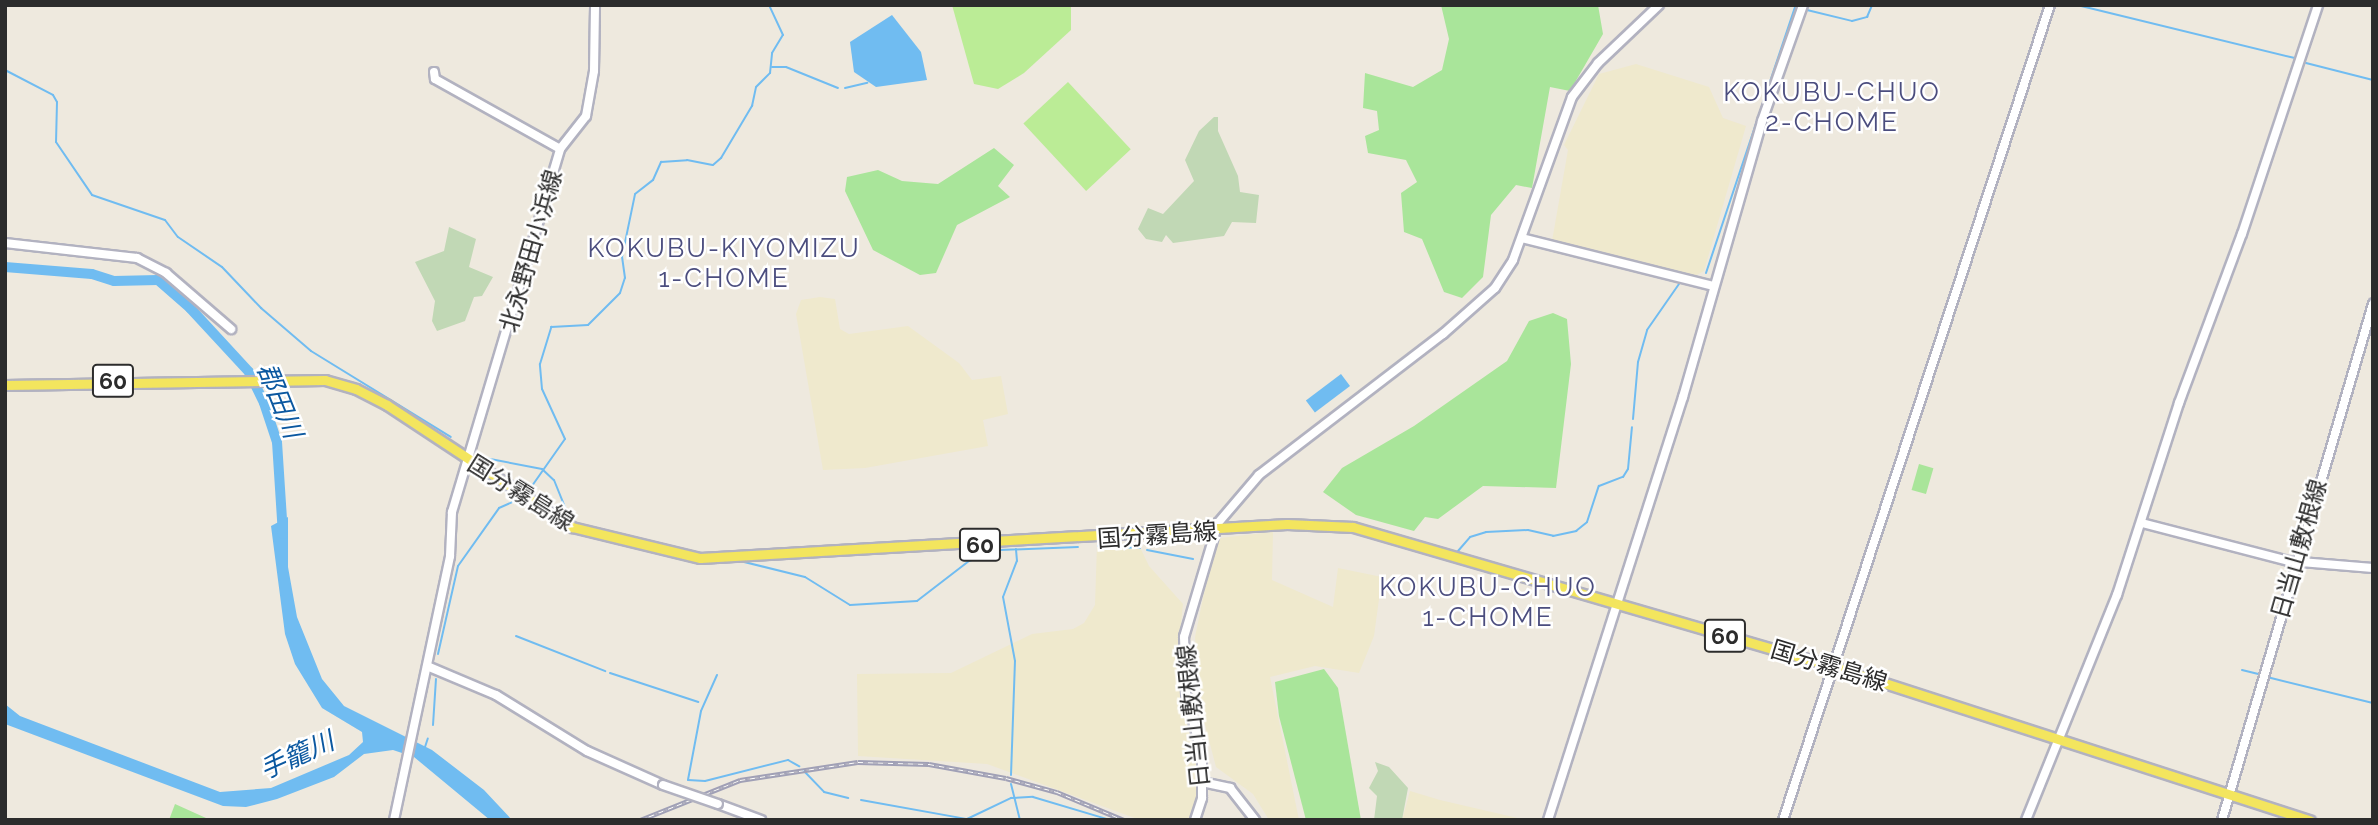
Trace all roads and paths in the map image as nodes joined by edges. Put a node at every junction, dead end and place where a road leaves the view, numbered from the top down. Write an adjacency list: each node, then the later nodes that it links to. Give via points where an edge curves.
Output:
1 (595, 5): 7 (street, 北永野田小浜線, via 594,71 586,116)
2 (1659, 5): 8 (street, via 1598,63 1572,97)
3 (1803, 5): 10 (street)
4 (2050, 5): 21 (street)
5 (2318, 5): 15 (street)
6 (434, 72): 7 (street, via 435,79)
7 (560, 149): 14 (street, 北永野田小浜線)
8 (1522, 238): 10 (street); 16 (street, via 1513,260 1482,302 1259,475)
9 (5, 243): 12 (street, via 137,258 166,273)
10 (1713, 286): 19 (street, via 1683,397)
11 (2373, 304): 17 (street, 日当山敷根線)
12 (230, 329)
13 (5, 385): 14 (main road, 国分霧島線 / 60, via 325,380 356,389)
14 (467, 458): 16 (main road, 国分霧島線 / 60, via 583,532 677,554 724,558); 20 (street, 北永野田小浜線, via 452,512 450,556)
15 (2141, 523): 17 (street); 22 (street, via 2117,595)
16 (1214, 531): 19 (main road, 国分霧島線 / 60, via 1287,524 1353,527); 23 (street, 日当山敷根線, via 1184,637 1186,694 1202,755)
17 (2296, 562): 18 (street); 24 (street, 日当山敷根線)
18 (2373, 568)
19 (1615, 605): 21 (main road, 国分霧島線 / 60); 29 (street)
20 (427, 666): 25 (street, 北永野田小浜線); 26 (street, bridge, via 496,695 587,751 663,785)
21 (1835, 667): 22 (main road, 国分霧島線 / 60); 30 (street)
22 (2056, 740): 24 (main road, 国分霧島線 / 60); 31 (street)
23 (1202, 782): 27 (street, 日当山敷根線); 28 (street, via 1230,788)
24 (2229, 795): 32 (street); 33 (main road, 国分霧島線 / 60)
25 (394, 820)
26 (761, 820)
27 (1195, 820)
28 (1255, 820)
29 (1548, 820)
30 (1783, 820)
31 (2026, 820)
32 (2222, 820)
33 (2310, 820)

